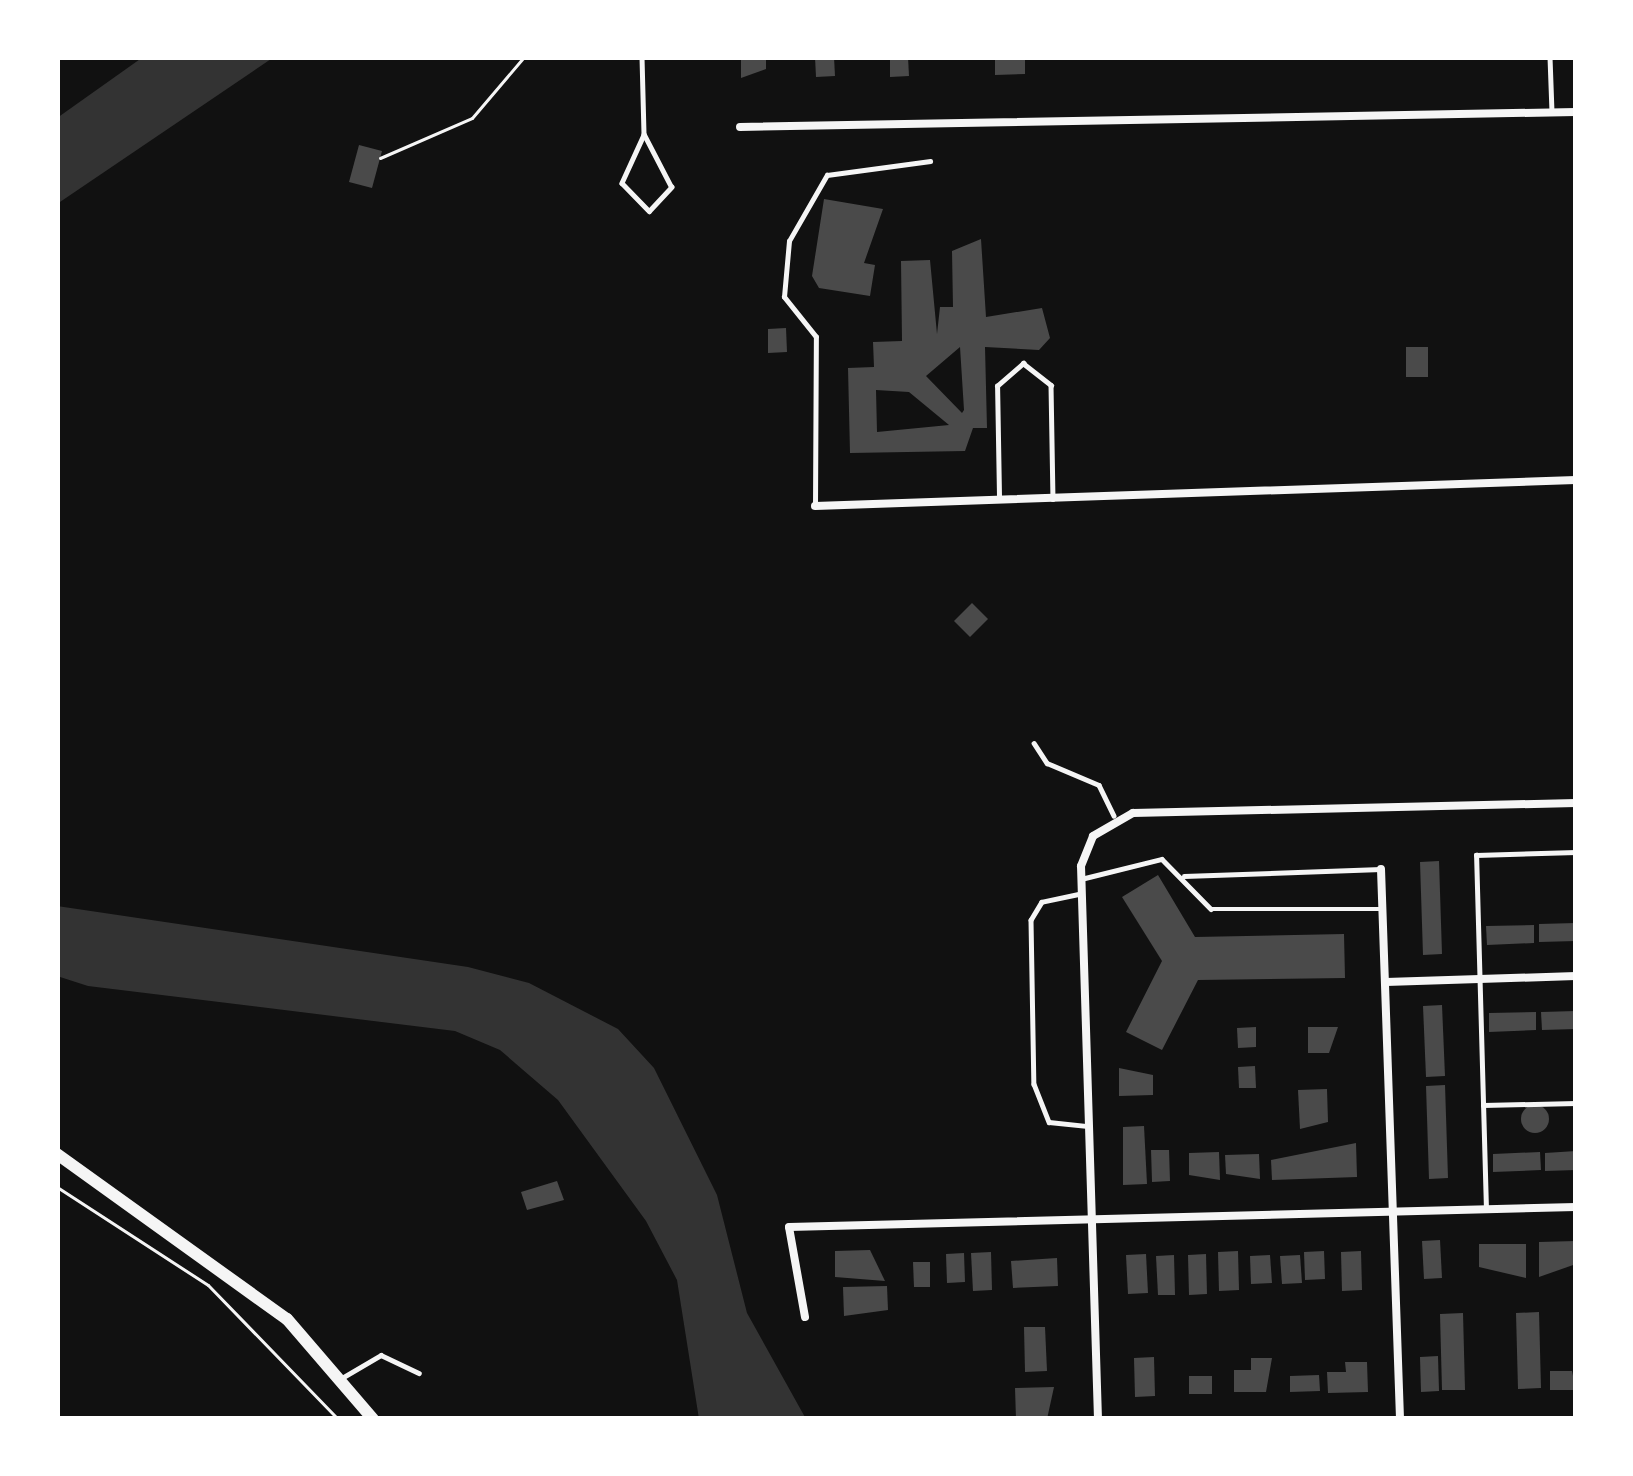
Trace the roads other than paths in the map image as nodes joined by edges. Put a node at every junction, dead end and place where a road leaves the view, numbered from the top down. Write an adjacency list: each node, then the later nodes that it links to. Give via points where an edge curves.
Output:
1 (642, 57): 6 (lane)
2 (1550, 57): 3 (lane)
3 (1552, 112): 4 (street); 5 (street)
4 (1576, 112)
5 (740, 127)
6 (644, 135): 6 (lane, via 671,187 649,211 622,183)
7 (930, 161): 11 (lane, via 826,175 789,241 784,297 816,337)
8 (1576, 480): 9 (street)
9 (1054, 499): 10 (street); 10 (lane, via 1051,386 1023,362 997,386)
10 (999, 501): 11 (street)
11 (815, 506)
12 (1034, 743): 14 (lane, via 1047,763 1100,784)
13 (1576, 803): 14 (street)
14 (1114, 816): 18 (street, via 1087,845)
15 (1576, 852): 22 (lane, via 1476,855)
16 (1382, 869): 17 (lane); 20 (street)
17 (1184, 876): 18 (lane, via 1162,859); 20 (lane, via 1200,902 1223,912)
18 (1081, 879): 19 (street)
19 (1082, 894): 26 (street); 26 (lane, via 1035,910 1030,954 1037,1112)
20 (1383, 909): 23 (street)
21 (1576, 976): 22 (street)
22 (1479, 980): 23 (street); 25 (lane)
23 (1385, 982): 30 (street)
24 (1576, 1102): 25 (lane)
25 (1483, 1105): 29 (lane)
26 (1088, 1126): 31 (street)
27 (57, 1154): 34 (main road, via 194,1245)
28 (1576, 1207): 29 (street)
29 (1486, 1210): 30 (street)
30 (1393, 1212): 31 (street); 37 (street)
31 (1090, 1221): 32 (street, via 789,1227); 36 (street)
32 (805, 1316)
33 (419, 1373): 34 (lane, via 381,1355)
34 (342, 1378): 35 (main road)
35 (373, 1419)
36 (1098, 1419)
37 (1400, 1419)

